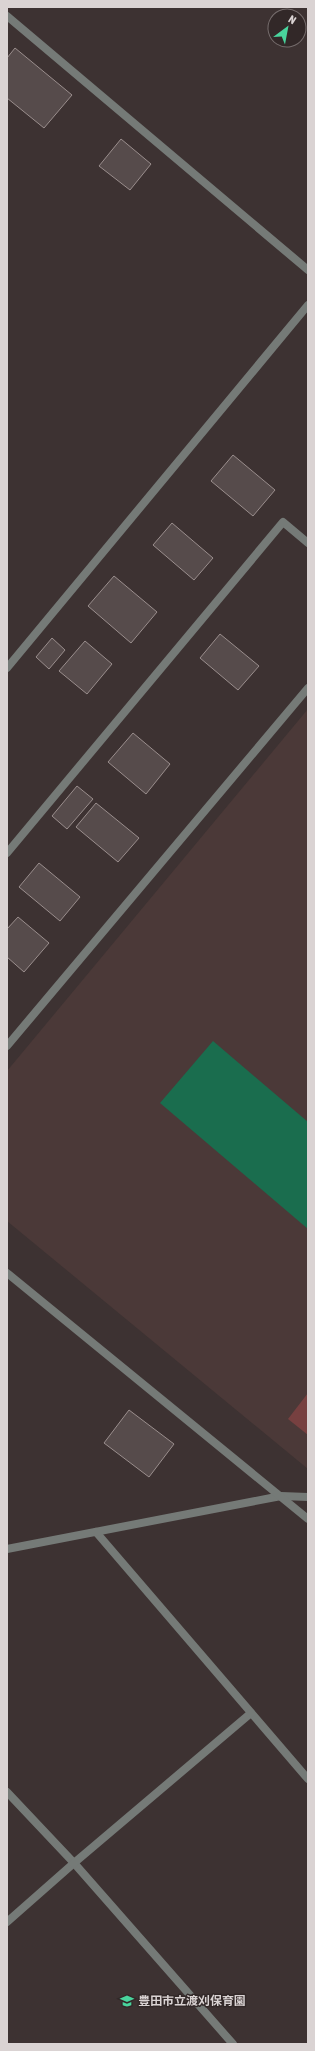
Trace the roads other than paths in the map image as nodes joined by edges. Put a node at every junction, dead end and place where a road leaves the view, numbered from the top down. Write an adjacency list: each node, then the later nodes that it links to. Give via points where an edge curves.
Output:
1 (7, 16): 2 (street)
2 (308, 270)
3 (308, 305): 5 (street)
4 (308, 543): 7 (street, via 283,522)
5 (7, 668)
6 (308, 688): 8 (street)
7 (7, 853)
8 (7, 1046)
9 (7, 1273): 10 (street)
10 (281, 1496): 11 (street); 12 (street); 13 (street)
11 (308, 1497)
12 (308, 1519)
13 (96, 1532): 14 (street); 15 (street)
14 (7, 1549)
15 (251, 1713): 16 (street); 18 (street)
16 (308, 1779)
17 (7, 1792): 18 (street)
18 (74, 1863): 19 (street); 20 (street)
19 (7, 1922)
20 (233, 2044)

